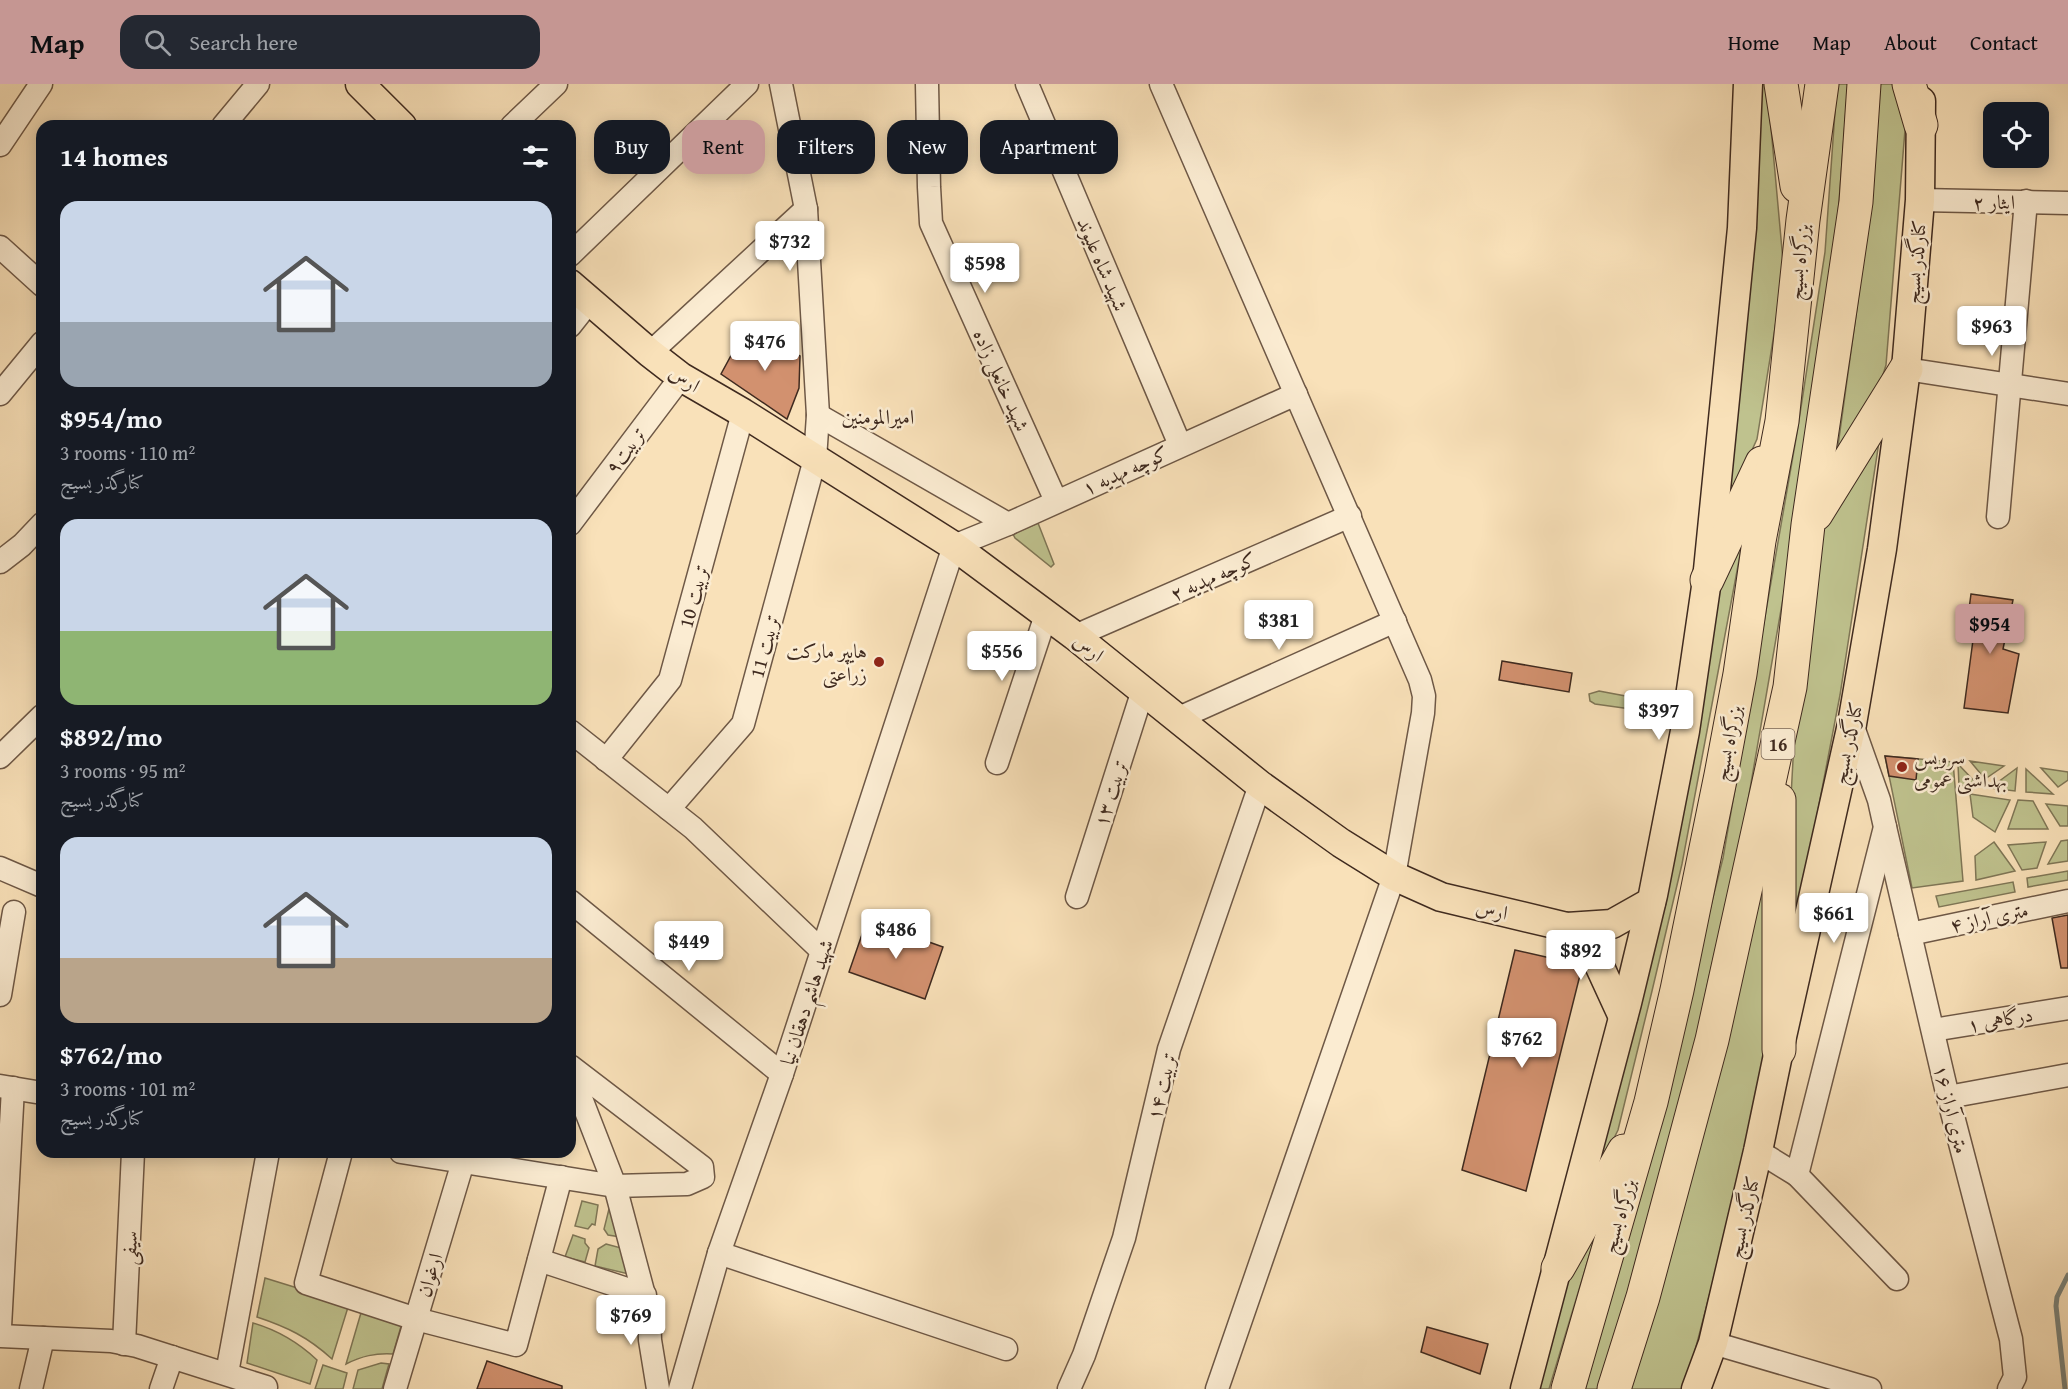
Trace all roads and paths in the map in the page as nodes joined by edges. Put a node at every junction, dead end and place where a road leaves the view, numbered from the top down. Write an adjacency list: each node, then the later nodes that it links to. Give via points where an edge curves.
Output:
1 (41, 84): 20 (street)
2 (258, 84): 16 (street)
3 (556, 84): 18 (street)
4 (747, 84): 27 (street)
5 (781, 84): 24 (street, تربیت 11)
6 (927, 84): 43 (street, شهید خانعلی زاده, via 931,223)
7 (1027, 84): 41 (street, شهید شاه علیوند)
8 (1161, 84): 36 (street)
9 (1748, 84): 52 (main road, via 1742,228)
10 (1782, 84): 25 (highway)
11 (1822, 84): 25 (highway, بزرگراه بسیج)
12 (1864, 84): 48 (highway, 16, via 1856,202)
13 (1909, 84): 19 (highway)
14 (1921, 84): 19 (main road, کنارگذر بسیج)
15 (367, 86): 17 (main road)
16 (228, 120)
17 (392, 120)
18 (518, 120)
19 (1921, 125): 21 (main road, کنارگذر بسیج)
20 (0, 145)
21 (1920, 200): 22 (street, ایثار ۲); 32 (main road, کنارگذر بسیج)
22 (2026, 201): 23 (street, ایثار ۲); 34 (street)
23 (2068, 203)
24 (806, 209): 31 (street); 39 (street, تربیت 11)
25 (1803, 220): 40 (highway, بزرگراه بسیج)
26 (0, 247): 28 (street)
27 (576, 249)
28 (36, 280)
29 (580, 293): 31 (main road, ارس)
30 (36, 350): 35 (street)
31 (650, 353): 33 (main road, ارس)
32 (1906, 369): 34 (street); 48 (highway); 59 (main road, کنارگذر بسیج, via 1882,549)
33 (681, 377): 38 (main road, ارس); 44 (street, تربیت۹)
34 (2010, 386): 37 (street); 46 (street)
35 (0, 394)
36 (1296, 394): 41 (street, کوچه مهدیه ۱); 45 (street)
37 (2068, 394)
38 (743, 413): 42 (main road, ارس); 63 (street, تربیت 10, via 670,680)
39 (818, 415): 42 (street, تربیت 11); 47 (street)
40 (1782, 421): 52 (highway); 91 (highway, بزرگراه بسیج, via 1724,764)
41 (1180, 445): 43 (street, کوچه مهدیه ۱)
42 (815, 459): 50 (main road, ارس); 66 (street, تربیت 11, via 742,724)
43 (1056, 501): 47 (street, کوچه مهدیه ۱)
44 (576, 516)
45 (1350, 516): 54 (street); 55 (street, کوچه مهدیه ۲)
46 (1998, 517)
47 (1008, 524): 50 (street, کوچه مهدیه ۱)
48 (1808, 525): 61 (highway, 16, via 1790,687)
49 (36, 530): 51 (street)
50 (954, 546): 53 (main road, ارس); 78 (street, شهید هاشم دهقان نیا)
51 (0, 562)
52 (1707, 580): 73 (main road, via 1684,731)
53 (1047, 615): 55 (main road, ارس); 64 (street)
54 (1395, 621): 57 (street); 69 (street, via 1424,696)
55 (1075, 636): 56 (main road, ارس)
56 (1143, 690): 57 (main road, ارس); 71 (street, تربیت ۱۳)
57 (1179, 718): 65 (main road, ارس)
58 (36, 722): 62 (street)
59 (1852, 724): 67 (street, ۱۶ متری آراز); 83 (main road, کنارگذر بسیج)
60 (576, 736): 63 (street)
61 (1779, 736): 83 (highway); 125 (highway, 16, via 1712,1040 1643,1298)
62 (0, 757)
63 (606, 760): 66 (street)
64 (997, 763)
65 (1260, 785): 69 (main road, ارس); 121 (street, تربیت ۱۴, via 1169,1049 1124,1238)
66 (669, 809): 78 (street)
67 (1885, 827): 77 (street, ۱۶ متری آراز); 98 (street)
68 (0, 868): 70 (street)
69 (1394, 876): 76 (main road, ارس, via 1441,897); 122 (street)
70 (36, 883)
71 (1077, 897)
72 (2068, 901): 77 (street, ۴ متری آراز)
73 (1651, 902): 76 (main road, via 1612,924); 81 (main road)
74 (576, 906): 85 (street)
75 (14, 912): 79 (street)
76 (1567, 927): 81 (main road, via 1594,954)
77 (1910, 934): 82 (street, ۱۶ متری آراز)
78 (822, 951): 85 (street, شهید هاشم دهقان نیا)
79 (0, 995)
80 (2068, 1008): 82 (street, درگاهی ۱)
81 (1623, 1017): 103 (main road)
82 (1933, 1030): 90 (street, ۱۶ متری آراز)
83 (1779, 1050): 92 (main road, کنارگذر بسیج)
84 (576, 1072): 100 (street, via 702,1167 703,1177 687,1184)
85 (782, 1074): 101 (street, شهید هاشم دهقان نیا)
86 (2068, 1075): 90 (street)
87 (576, 1084): 100 (street)
88 (6, 1087): 89 (street); 107 (street)
89 (36, 1092)
90 (1948, 1098): 128 (street, ۱۶ متری آراز, via 2011,1339 2014,1377)
91 (1651, 1102): 103 (highway); 124 (highway, بزرگراه بسیج)
92 (1758, 1150): 98 (street); 110 (main road, کنارگذر بسیج)
93 (134, 1158): 111 (street, سیفی)
94 (267, 1158): 114 (street)
95 (339, 1158): 106 (street, via 306,1283)
96 (450, 1158): 97 (street)
97 (463, 1162): 99 (street); 106 (street, ارغوان)
98 (1797, 1175): 104 (street)
99 (561, 1177): 100 (street); 102 (street)
100 (615, 1186): 105 (street)
101 (719, 1253): 112 (street); 120 (street, شهید هاشم دهقان نیا)
102 (539, 1260): 105 (street); 106 (street, via 516,1345)
103 (1558, 1269): 123 (main road)
104 (1897, 1279)
105 (645, 1295): 119 (street)
106 (416, 1319): 118 (street, ارغوان)
107 (0, 1327)
108 (0, 1336): 109 (street)
109 (43, 1338): 111 (street); 116 (street)
110 (1713, 1343): 126 (main road, کنارگذر بسیج); 127 (street)
111 (124, 1344): 113 (street)
112 (1006, 1349)
113 (172, 1357): 114 (street); 117 (street)
114 (227, 1373): 115 (street)
115 (266, 1387)
116 (31, 1389)
117 (161, 1389)
118 (395, 1389)
119 (658, 1389)
120 (680, 1389)
121 (1069, 1389)
122 (1217, 1389)
123 (1525, 1389)
124 (1568, 1389)
125 (1614, 1389)
126 (1696, 1389)
127 (1870, 1389)
128 (2009, 1389)

